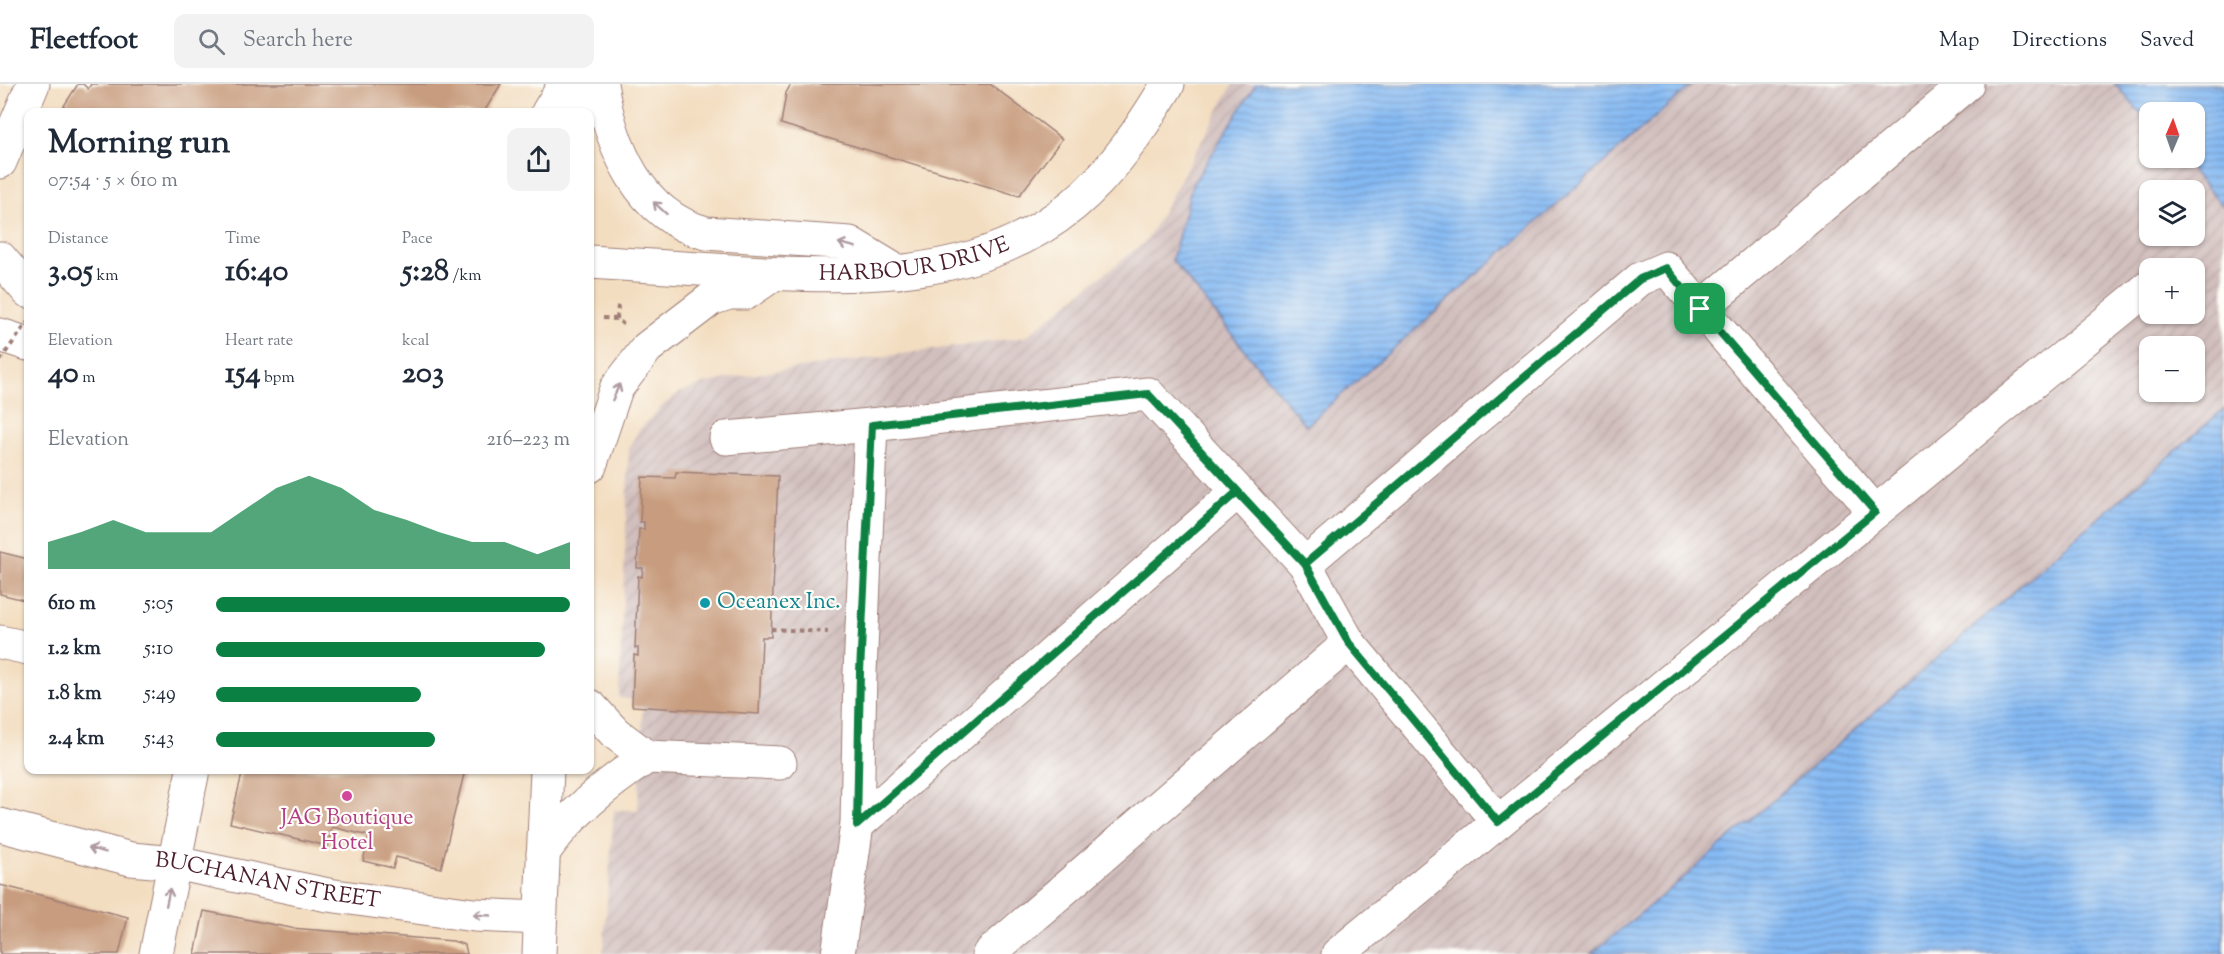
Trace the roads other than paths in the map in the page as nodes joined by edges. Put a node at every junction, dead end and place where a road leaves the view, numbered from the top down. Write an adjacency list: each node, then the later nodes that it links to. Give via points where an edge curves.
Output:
1 (33, 84): 9 (main road)
2 (564, 84): 7 (main road)
3 (592, 84): 8 (main road)
4 (601, 84): 13 (main road, one-way to 4, via 850,243 706,233 672,219 655,205 625,164 613,139)
5 (1168, 84): 13 (main road, HARBOUR DRIVE, via 1104,175 1073,206 1039,230 1002,248)
6 (1967, 84): 16 (main road)
7 (550, 108)
8 (586, 108)
9 (0, 162)
10 (0, 258): 14 (main road)
11 (594, 261): 12 (main road, HARBOUR DRIVE)
12 (776, 273): 13 (main road, HARBOUR DRIVE); 21 (main road, one-way to 12, via 616,389 648,348 711,298 747,293)
13 (898, 273)
14 (24, 286)
15 (2139, 295): 23 (main road)
16 (1700, 309): 23 (main road); 24 (main road, via 1666,268 1640,279)
17 (0, 335): 18 (main road)
18 (24, 343)
19 (872, 425): 20 (main road); 22 (main road, via 1148,394); 35 (main road)
20 (726, 438)
21 (594, 454)
22 (1237, 492): 24 (main road); 35 (main road)
23 (1875, 512): 33 (main road)
24 (1305, 564): 26 (main road)
25 (0, 642): 27 (main road)
26 (1349, 643): 33 (main road); 42 (main road)
27 (24, 647)
28 (594, 710): 29 (main road, via 615,733)
29 (647, 757): 30 (main road); 36 (main road, via 563,824)
30 (780, 763)
31 (192, 774): 37 (main road)
32 (547, 774): 36 (main road)
33 (1498, 822): 43 (main road)
34 (0, 825): 37 (main road, BUCHANAN STREET, one-way to 34, via 131,859)
35 (857, 825): 41 (main road)
36 (543, 853): 38 (main road)
37 (176, 863): 38 (main road, BUCHANAN STREET, one-way to 37, via 474,915 328,895); 39 (main road, one-way to 37)
38 (540, 918): 40 (main road)
39 (156, 954)
40 (539, 954)
41 (838, 954)
42 (989, 954)
43 (1338, 954)

